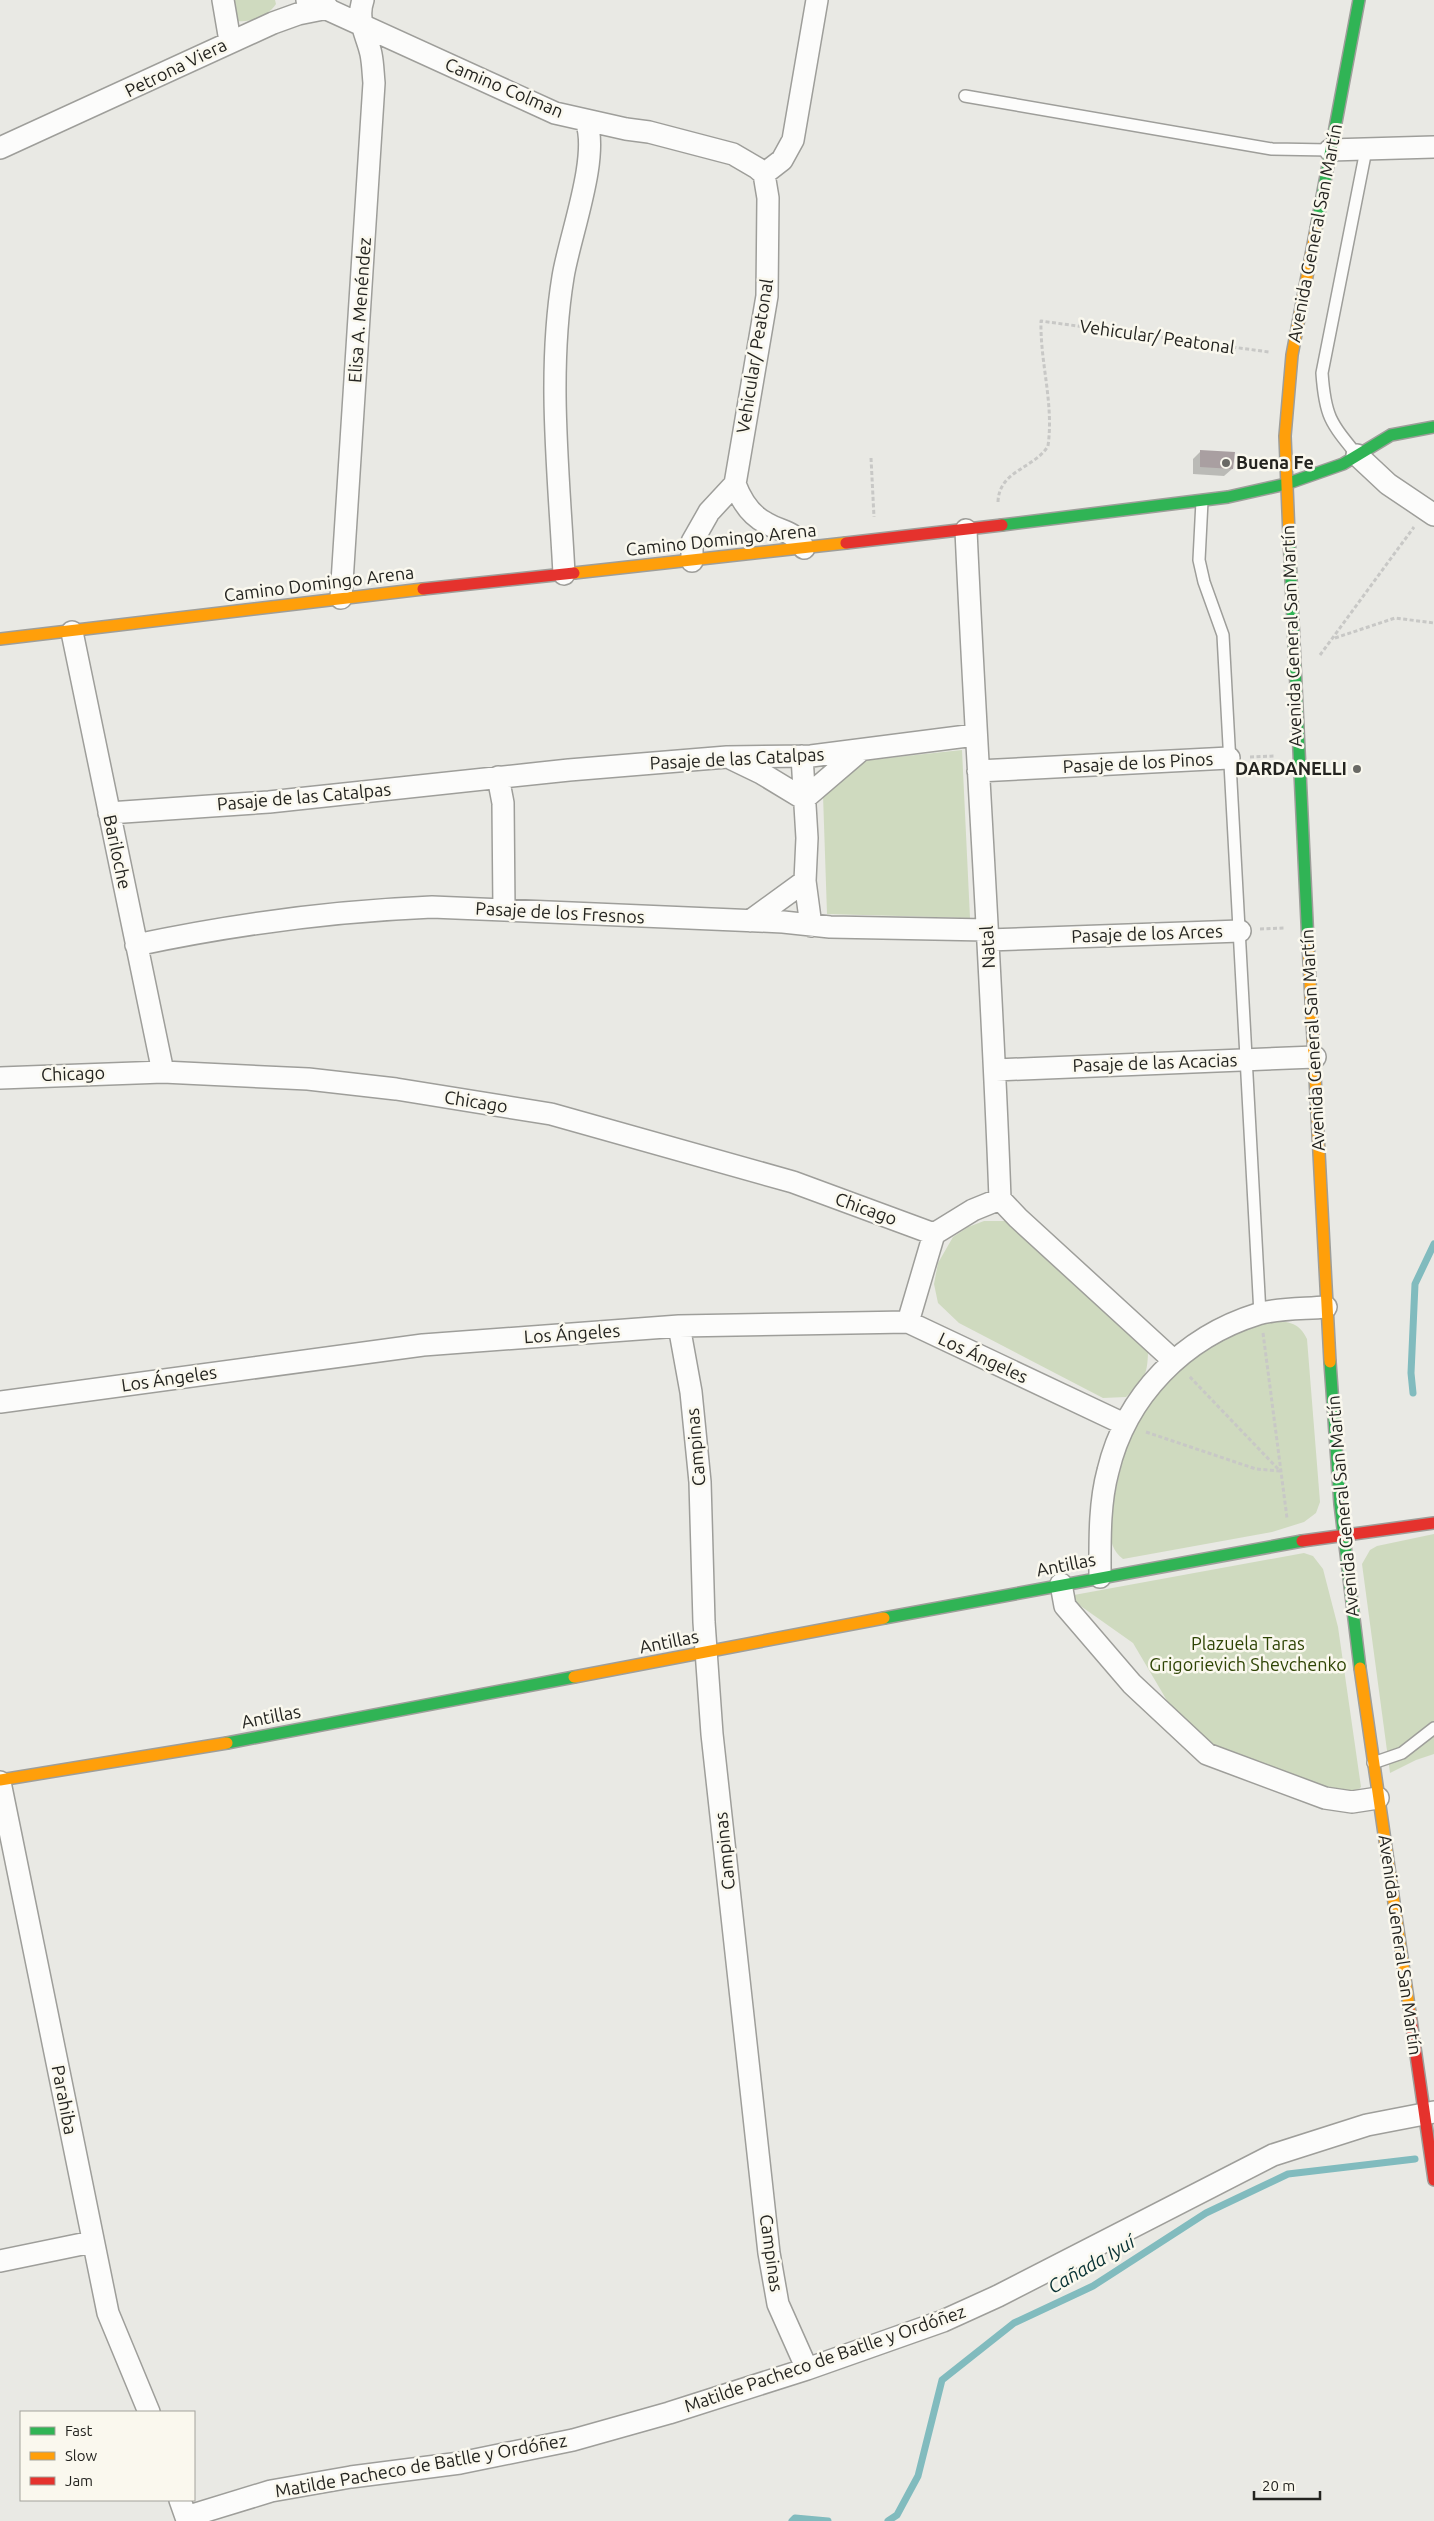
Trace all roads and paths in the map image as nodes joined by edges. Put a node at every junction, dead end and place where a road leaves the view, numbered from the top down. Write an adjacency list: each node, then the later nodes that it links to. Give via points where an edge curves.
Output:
1 (223, 0): 8 (street)
2 (357, 0): 6 (street, Petrona Viera)
3 (362, 0): 7 (street, via 359,10)
4 (816, 0): 15 (street, via 793,140 782,160)
5 (1359, 0): 13 (street, Avenida General San Martín)
6 (316, 4): 7 (street, Camino Colman); 8 (street, Petrona Viera)
7 (361, 25): 10 (street, Camino Colman, via 555,113); 30 (street, Elisa A. Menéndez, via 367,37 374,83)
8 (230, 42): 12 (street, Petrona Viera)
9 (965, 96): 13 (lane, via 1272,149)
10 (586, 121): 15 (street, Camino Colman, via 650,132 733,154); 29 (street, via 590,132 588,162 557,316 556,428)
11 (1434, 147): 14 (street)
12 (0, 148)
13 (1330, 150): 14 (street); 16 (street, Avenida General San Martín)
14 (1366, 150): 18 (lane, Avenida General San Martín, via 1322,373 1324,404 1334,427)
15 (764, 174): 20 (street, Vehicular/ Peatonal, via 768,198 767,296)
16 (1292, 355): 21 (street, Avenida General San Martín, via 1285,436); 24 (path, Vehicular/ Peatonal, via 1040,321 1041,354 1049,401 1048,446 1035,459 1011,474 1001,486 997,513)
17 (1434, 427): 18 (street, Camino Domingo Arena, via 1391,435)
18 (1357, 455): 21 (street, Camino Domingo Arena, via 1327,471); 23 (street, via 1379,477)
19 (871, 458): 26 (path)
20 (735, 484): 27 (street, via 741,500 758,518 794,535); 28 (street, via 709,512 692,542)
21 (1286, 484): 22 (street, Camino Domingo Arena); 38 (street, Avenida General San Martín)
22 (1202, 500): 24 (street, Camino Domingo Arena); 41 (lane, via 1199,560 1223,635)
23 (1430, 513): 33 (path)
24 (1000, 526): 25 (street, Camino Domingo Arena)
25 (966, 530): 26 (street, Camino Domingo Arena); 36 (street, Natal)
26 (875, 540): 27 (street, Camino Domingo Arena)
27 (804, 548): 28 (street, Camino Domingo Arena)
28 (692, 561): 29 (street, Camino Domingo Arena)
29 (564, 574): 30 (street, Camino Domingo Arena)
30 (341, 598): 32 (street, Camino Domingo Arena)
31 (1434, 623): 33 (path, via 1395,618)
32 (72, 632): 34 (street, Camino Domingo Arena); 45 (street, Bariloche)
33 (1334, 638): 35 (path)
34 (0, 639)
35 (1317, 658)
36 (976, 735): 37 (street, Pasaje de las Catalpas); 42 (street, Natal)
37 (860, 750): 39 (street, Pasaje de las Catalpas); 44 (street)
38 (1298, 754): 41 (path, Pasaje de los Pinos); 50 (street, Avenida General San Martín)
39 (802, 756): 40 (street, Pasaje de las Catalpas); 44 (street)
40 (727, 757): 43 (street, Pasaje de las Catalpas); 44 (street)
41 (1229, 758): 42 (street, Pasaje de los Pinos); 51 (lane)
42 (978, 771): 52 (street, Natal)
43 (498, 777): 45 (street, Pasaje de las Catalpas, via 332,796); 47 (street, via 504,834)
44 (804, 799): 46 (street)
45 (109, 813): 53 (street, Bariloche)
46 (806, 881): 48 (street); 49 (street)
47 (504, 910): 48 (street, Pasaje de los Fresnos); 53 (street, Pasaje de los Fresnos, via 378,909 185,934)
48 (750, 921): 49 (street, Pasaje de los Fresnos)
49 (811, 926): 52 (street, Pasaje de los Fresnos)
50 (1307, 927): 51 (path, Pasaje de los Arces); 54 (street, Avenida General San Martín)
51 (1240, 930): 52 (street, Pasaje de los Arces); 55 (lane)
52 (987, 935): 56 (street, Natal)
53 (136, 944): 57 (street, Bariloche)
54 (1315, 1057): 55 (street, Pasaje de las Acacias); 61 (street, Avenida General San Martín)
55 (1245, 1059): 56 (street, Pasaje de las Acacias); 62 (lane)
56 (996, 1070): 59 (street, Natal)
57 (163, 1072): 58 (street, Chicago); 60 (street, Chicago, via 387,1088 551,1114 793,1182)
58 (0, 1078)
59 (1000, 1199): 60 (street, via 973,1210); 65 (street)
60 (934, 1234): 63 (street)
61 (1326, 1307): 62 (street); 70 (street, Avenida General San Martín)
62 (1260, 1314): 65 (street, via 1210,1335); 68 (path)
63 (908, 1322): 64 (street, Los Ángeles); 67 (street, Los Ángeles)
64 (679, 1326): 66 (street, Los Ángeles, via 423,1345); 74 (street, Campinas, via 692,1392 700,1482)
65 (1173, 1360): 67 (street, via 1144,1392); 68 (path)
66 (0, 1402)
67 (1124, 1424): 68 (path, via 1256,1469); 72 (street, via 1114,1448 1103,1497)
68 (1280, 1471): 71 (path)
69 (1434, 1523): 70 (street, Antillas)
70 (1343, 1535): 71 (street, Antillas); 76 (street, Avenida General San Martín)
71 (1291, 1543): 72 (street, Antillas)
72 (1100, 1576): 73 (street, Antillas)
73 (1061, 1584): 74 (street, Antillas); 78 (street, via 1065,1606 1132,1684 1208,1754 1324,1798 1352,1802)
74 (705, 1653): 77 (street, Antillas, via 235,1742); 83 (street, Campinas, via 769,2253 778,2304)
75 (1434, 1728): 76 (lane, via 1402,1753)
76 (1373, 1763): 78 (street, Avenida General San Martín)
77 (0, 1781): 81 (street, Parahiba)
78 (1378, 1798): 79 (street, Avenida General San Martín)
79 (1429, 2112): 80 (street, Avenida General San Martín); 83 (street, Matilde Pacheco de Batlle y Ordóñez, via 1366,2125 1272,2156 998,2296 951,2317)
80 (1434, 2180)
81 (92, 2242): 82 (street); 84 (street, Parahiba, via 108,2313)
82 (0, 2261)
83 (807, 2369): 85 (street, Matilde Pacheco de Batlle y Ordóñez, via 572,2440 460,2463 352,2477)
84 (149, 2411)
85 (183, 2508)

